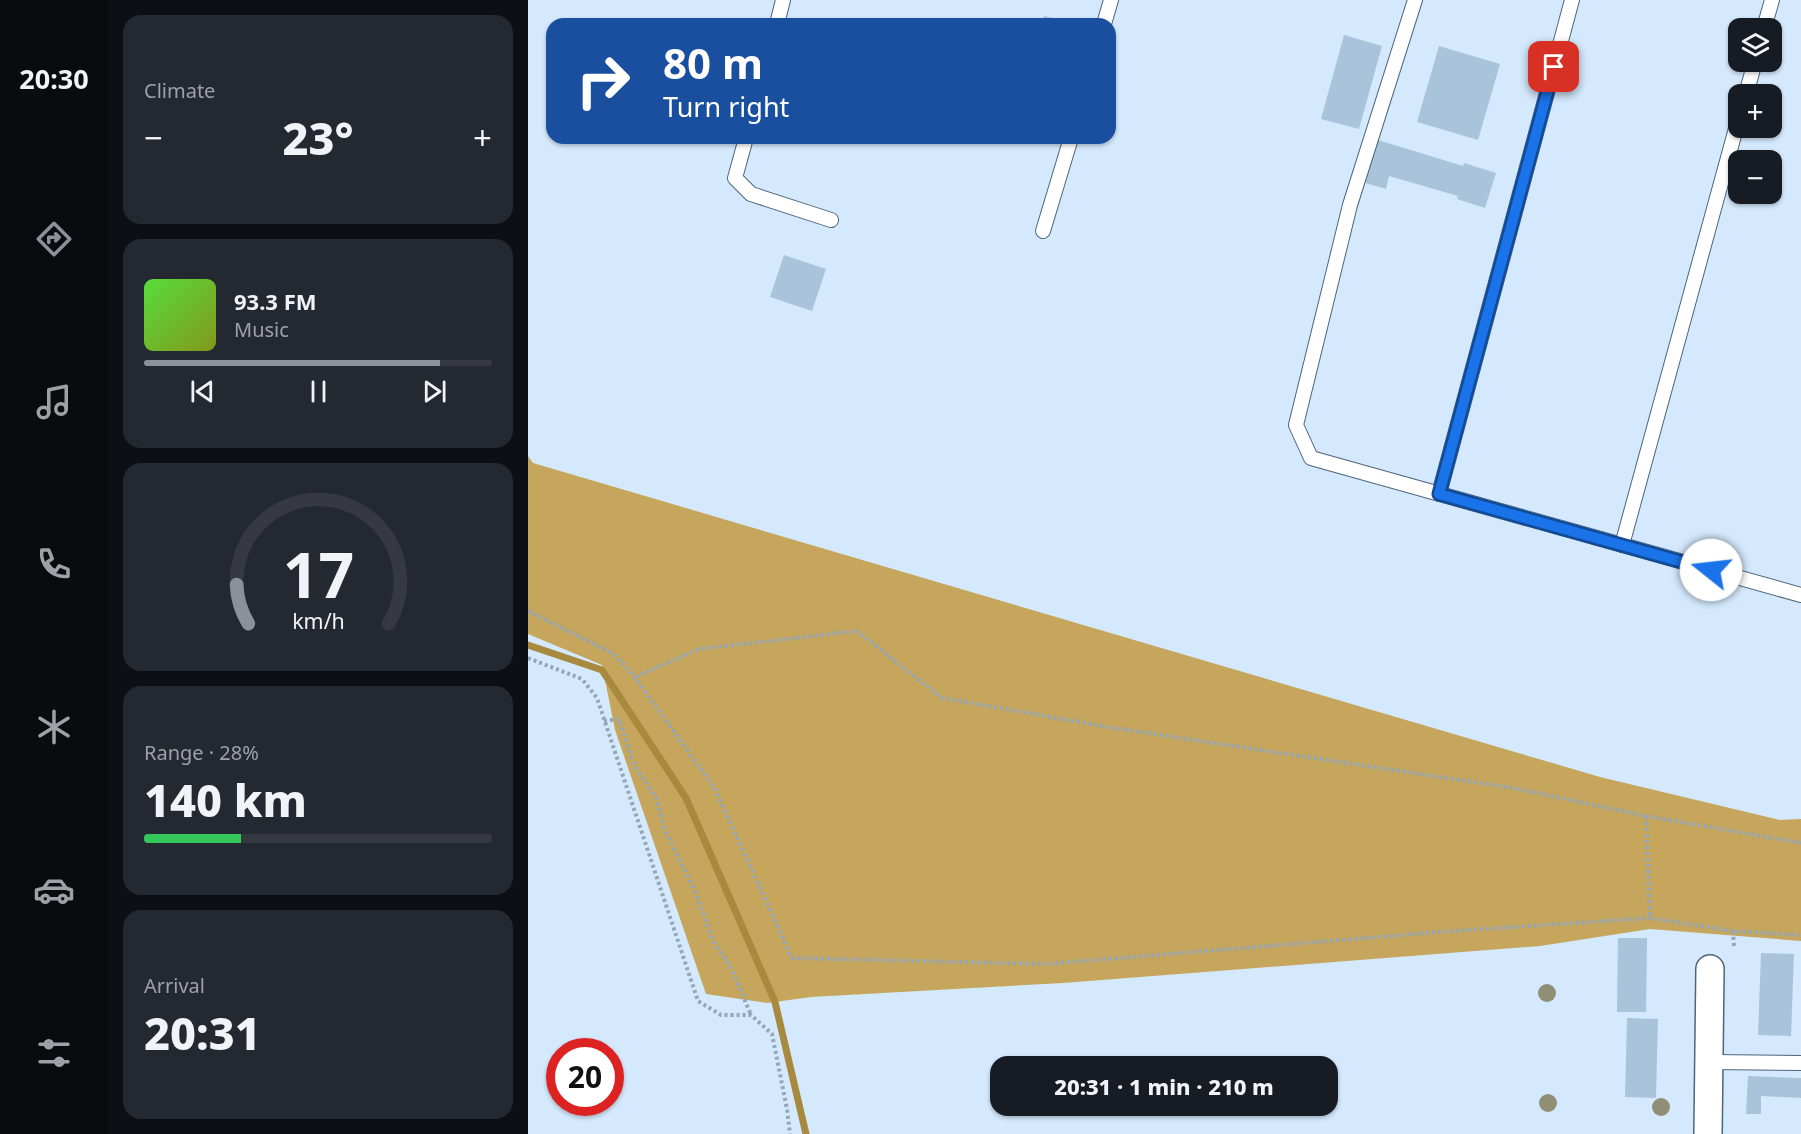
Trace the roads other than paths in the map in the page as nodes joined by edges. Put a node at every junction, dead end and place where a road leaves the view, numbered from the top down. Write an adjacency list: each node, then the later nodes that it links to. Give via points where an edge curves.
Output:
1 (783, 0): 6 (lane)
2 (1111, 0): 7 (lane)
3 (1415, 0): 14 (lane, via 1350,205 1296,425 1311,458)
4 (1572, 0): 14 (lane)
5 (1772, 0): 8 (lane)
6 (778, 18)
7 (1106, 18)
8 (1767, 18)
9 (1733, 138): 15 (lane)
10 (744, 144): 12 (lane, via 735,178 751,194)
11 (1069, 144): 13 (lane)
12 (831, 220)
13 (1043, 231)
14 (1439, 494): 15 (lane)
15 (1622, 545): 16 (lane)
16 (1801, 595)
17 (1710, 969): 18 (street)
18 (1710, 1062): 19 (lane); 20 (street)
19 (1801, 1064)
20 (1708, 1134)

